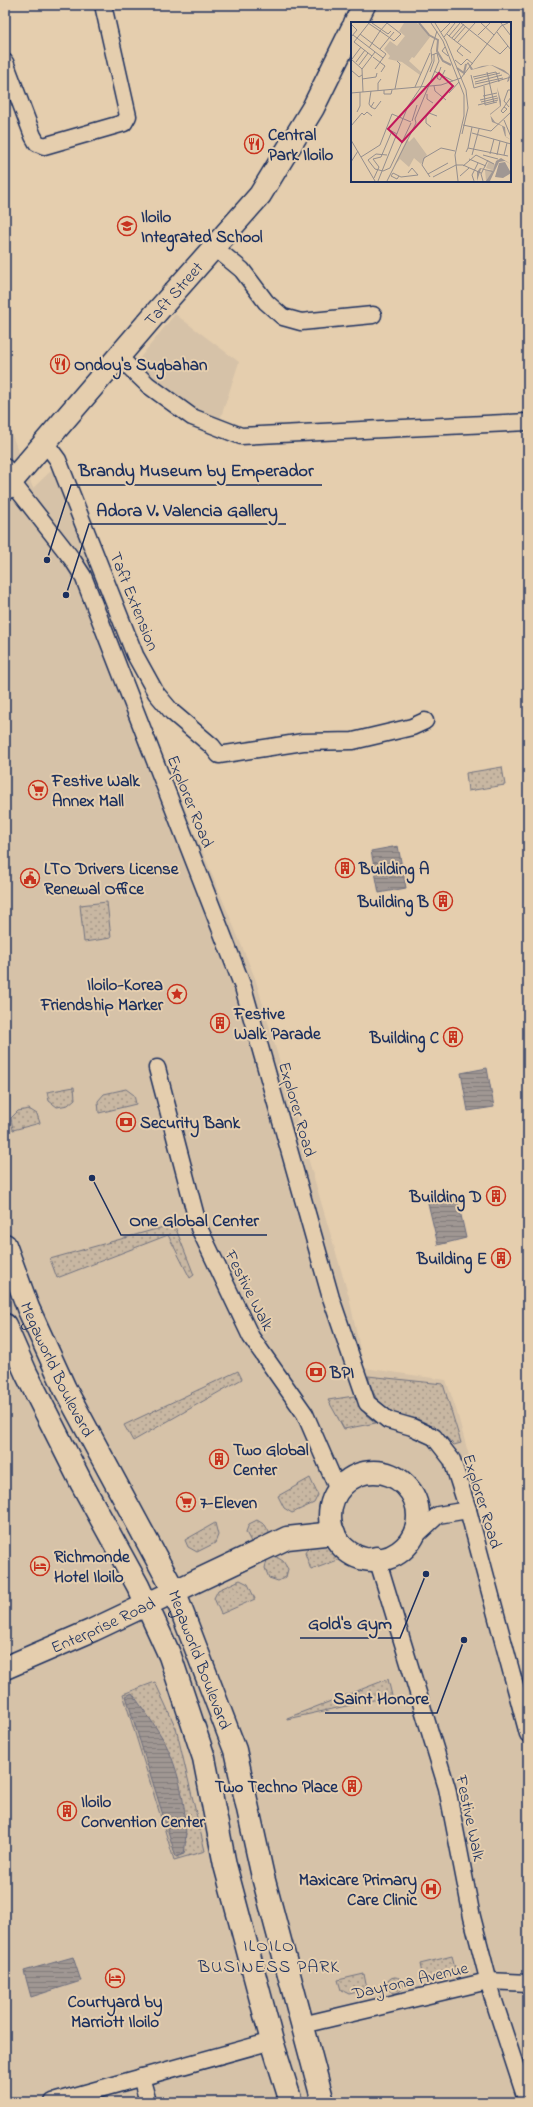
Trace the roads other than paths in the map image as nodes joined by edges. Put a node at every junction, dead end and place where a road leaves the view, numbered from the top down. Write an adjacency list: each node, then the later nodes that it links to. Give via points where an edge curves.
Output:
1 (103, 5): 5 (street, via 128,116 124,123 44,146 37,143 32,136)
2 (364, 5): 3 (main road)
3 (356, 22)
4 (351, 31): 6 (main road, Taft Street, via 313,108 260,195)
5 (5, 62)
6 (214, 247): 7 (street, via 242,270 266,302 283,317 301,322); 8 (main road, Taft Street)
7 (373, 315)
8 (118, 356): 9 (street, via 148,385 192,417 241,436); 10 (main road, Taft Street)
9 (528, 422)
10 (44, 441): 11 (main road, Taft Street); 12 (street, Taft Extension, via 58,460 135,654 156,693 172,712 219,755 303,742 353,740 412,727)
11 (7, 479): 17 (street, Explorer Road, via 83,576 244,987 331,1298 367,1403 388,1420 434,1437 452,1460)
12 (425, 720)
13 (157, 1068): 16 (street, Festive Walk, via 199,1228 251,1337 305,1414)
14 (5, 1245): 18 (main road, Megaworld Boulevard, via 28,1308 50,1357)
15 (5, 1325): 20 (main road, Megaworld Boulevard, via 26,1373)
16 (338, 1490): 19 (main road, via 331,1502 330,1518); 21 (main road, via 358,1475 371,1472 385,1473 397,1478 408,1486 415,1498 418,1511 417,1526)
17 (468, 1510): 21 (street, via 438,1515); 28 (street, Explorer Road)
18 (136, 1523): 20 (main road, via 137,1542 133,1546 120,1545); 23 (main road, Megaworld Boulevard)
19 (334, 1533): 22 (main road, via 350,1552); 23 (main road, Enterprise Road, via 287,1538)
20 (112, 1538): 24 (main road, Megaworld Boulevard)
21 (412, 1539): 22 (main road, via 390,1557 377,1560)
22 (363, 1558): 29 (street, Festive Walk, via 376,1555 447,1788 472,1917)
23 (174, 1591): 24 (main road, Enterprise Road); 25 (main road, Megaworld Boulevard)
24 (147, 1604): 26 (main road, Megaworld Boulevard); 27 (main road, Enterprise Road)
25 (196, 1646): 26 (main road, via 191,1640 179,1638 170,1648); 31 (main road, Megaworld Boulevard, via 235,1750)
26 (170, 1656): 32 (main road, Megaworld Boulevard, via 204,1758 225,1865)
27 (5, 1668)
28 (528, 1734)
29 (488, 1981): 30 (street, Daytona Avenue); 31 (street, Daytona Avenue); 38 (street, Festive Walk)
30 (528, 1983)
31 (302, 2025): 37 (main road, Megaworld Boulevard)
32 (272, 2041): 33 (street); 36 (main road, Megaworld Boulevard)
33 (141, 2078): 34 (street); 35 (street)
34 (53, 2102)
35 (148, 2102)
36 (291, 2102)
37 (323, 2102)
38 (527, 2102)

